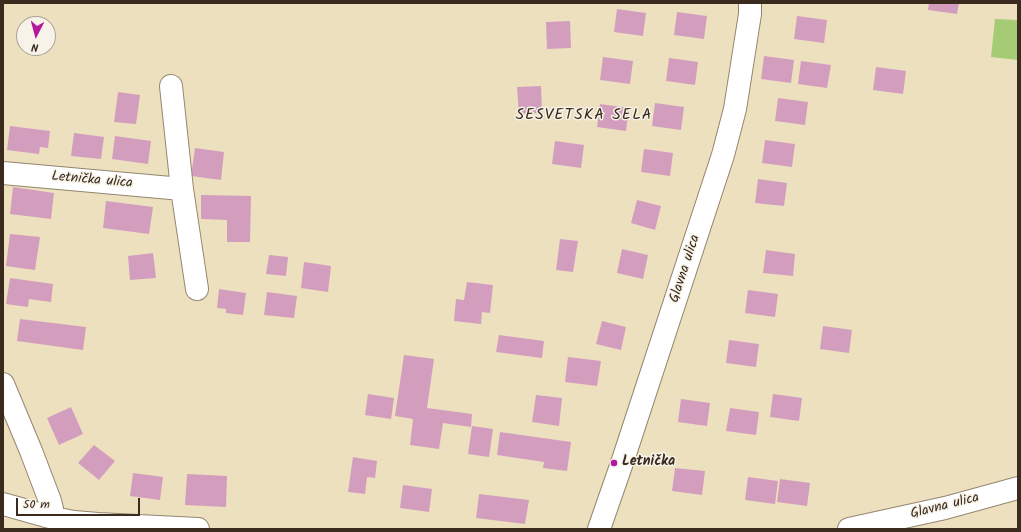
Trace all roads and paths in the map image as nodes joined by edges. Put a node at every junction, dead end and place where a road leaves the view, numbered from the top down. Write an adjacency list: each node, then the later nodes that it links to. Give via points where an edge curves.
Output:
1 (750, 3): 12 (street, Glavna ulica, via 736,102 723,155)
2 (171, 86): 4 (street)
3 (3, 173): 4 (street, Letnička ulica)
4 (182, 189): 5 (street)
5 (197, 289)
6 (3, 384): 9 (street, via 50,501)
7 (1018, 488): 13 (street, Glavna ulica, via 945,508)
8 (3, 504): 9 (street)
9 (53, 518): 10 (street)
10 (74, 525): 11 (street)
11 (198, 529)
12 (599, 529)
13 (849, 529)

